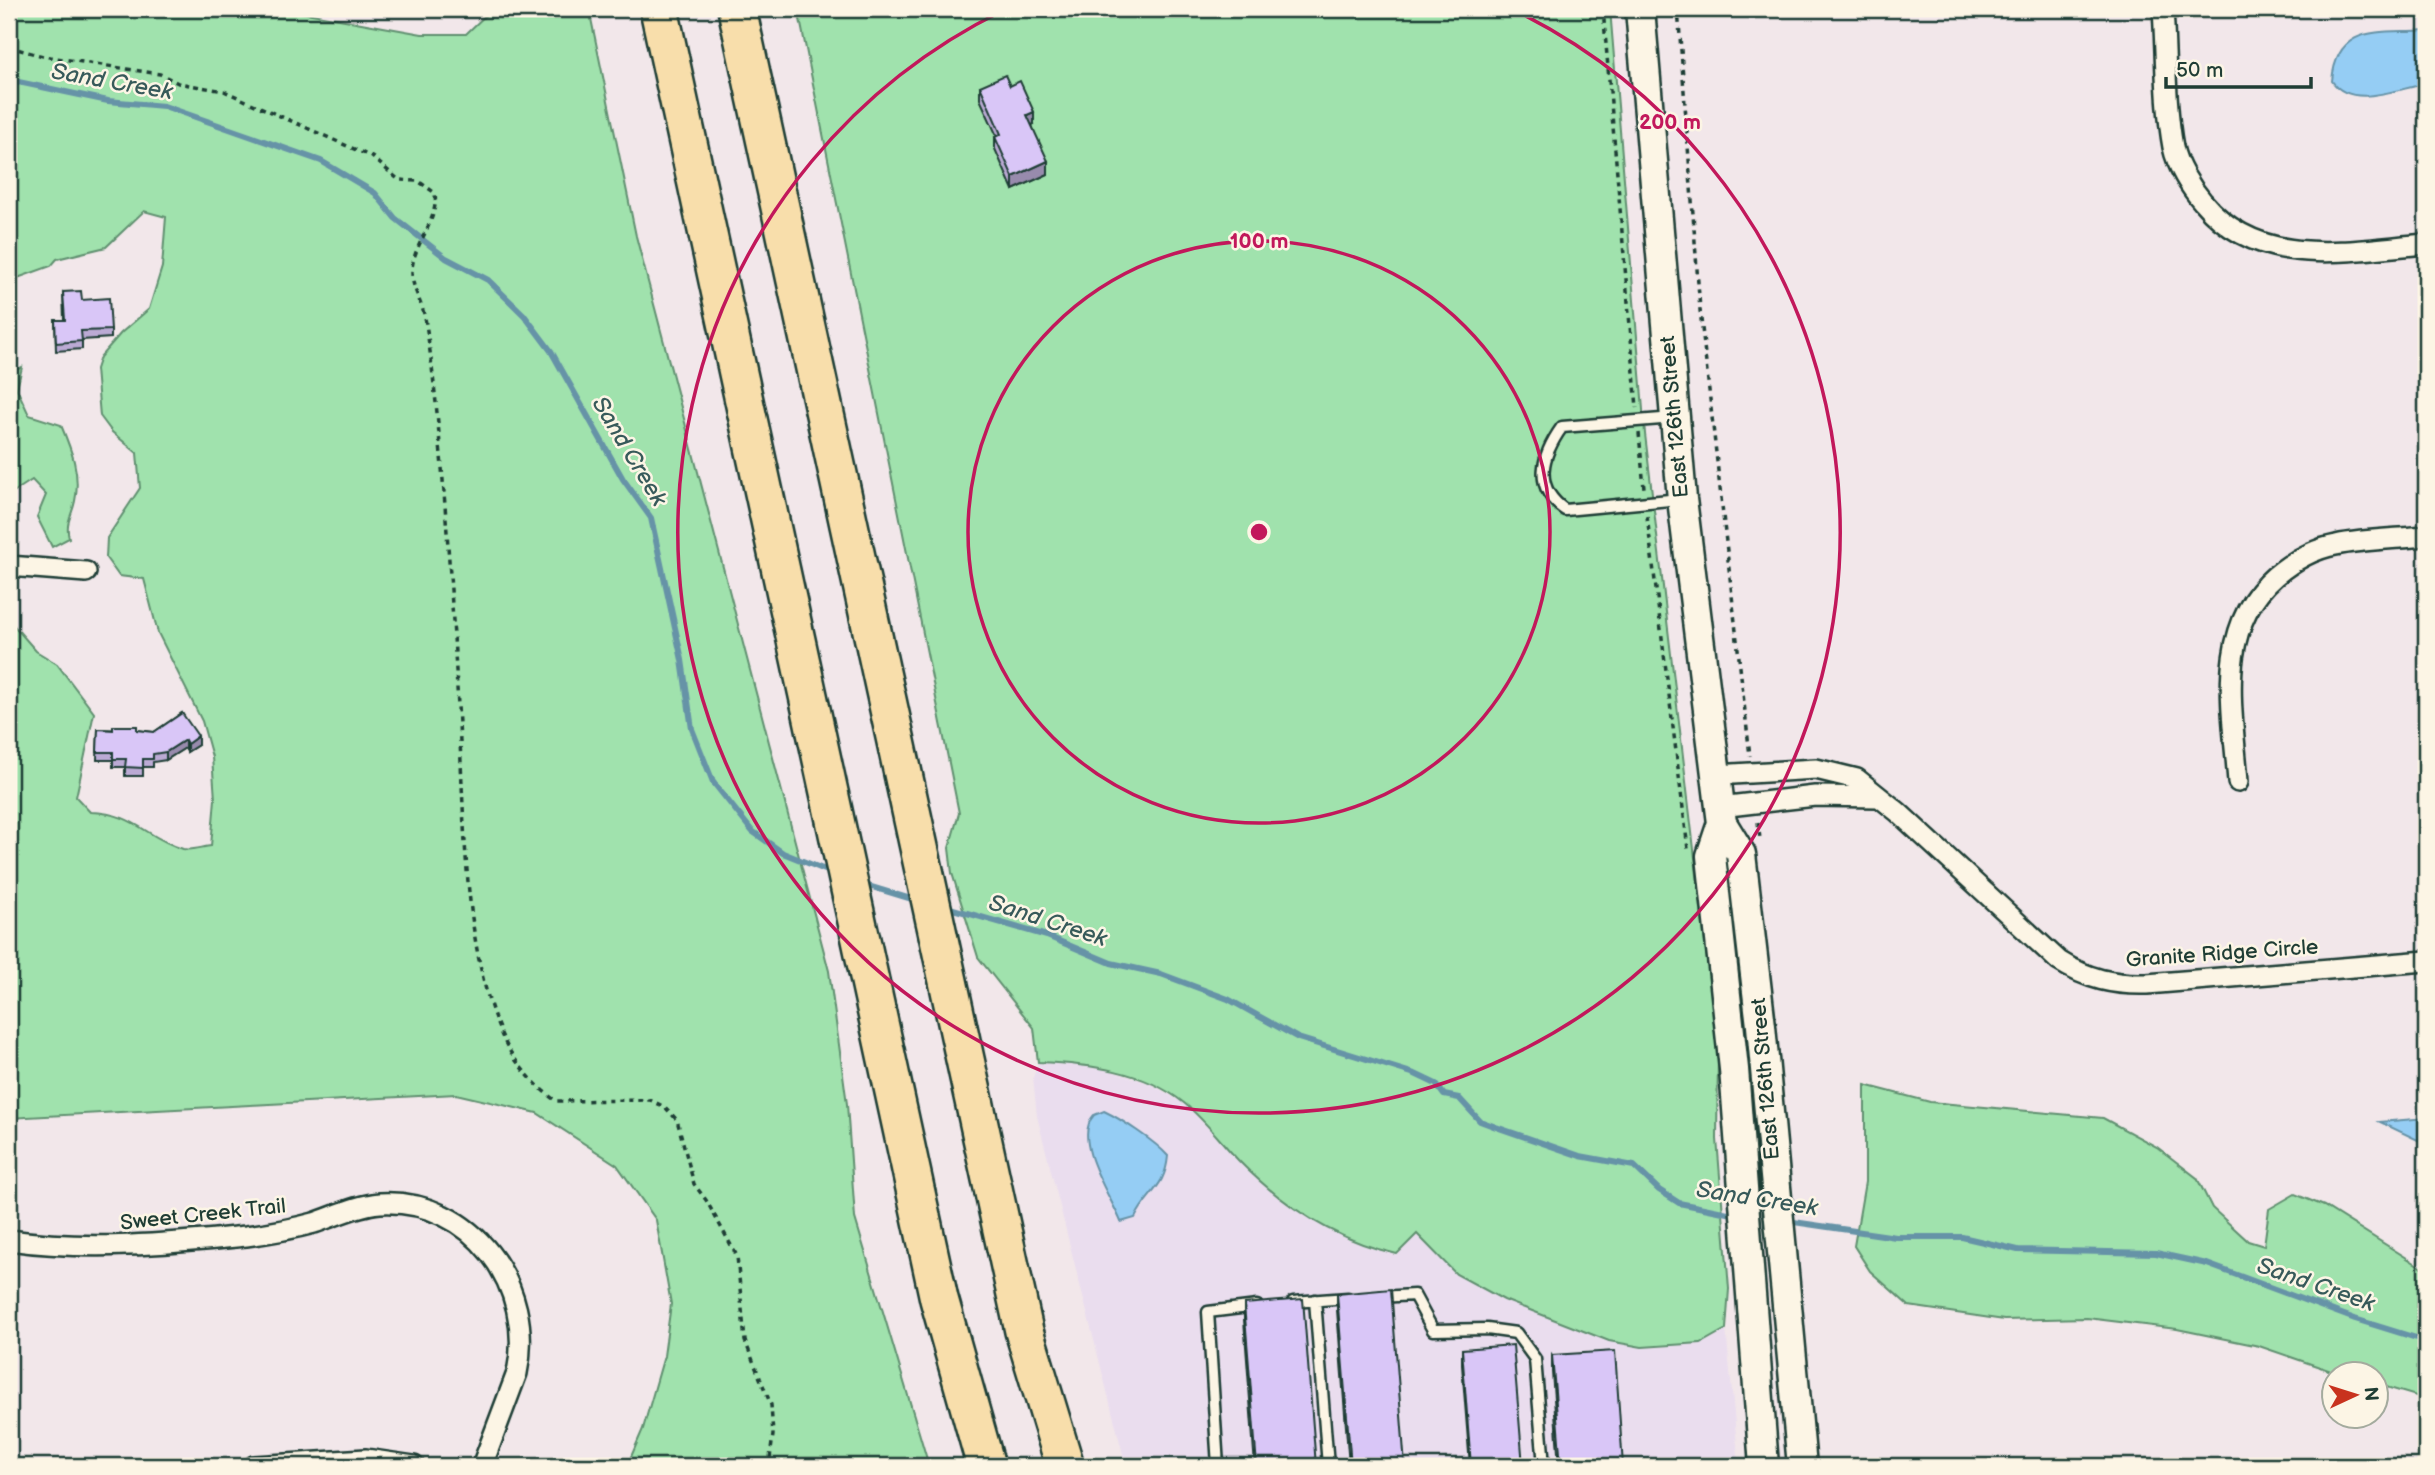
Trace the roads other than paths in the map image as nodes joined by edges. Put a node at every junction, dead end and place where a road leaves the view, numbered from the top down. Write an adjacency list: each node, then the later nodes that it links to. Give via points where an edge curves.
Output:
1 (659, 9): 21 (highway, via 939,1298)
2 (737, 9): 22 (highway, via 1024,1331)
3 (1640, 9): 6 (main road, East 126th Street)
4 (2163, 9): 5 (street, via 2174,147 2195,193 2216,218 2246,238 2275,249 2307,253)
5 (2426, 244)
6 (1674, 418): 7 (main road, East 126th Street); 7 (lane, via 1562,426 1548,446 1541,475 1553,502 1565,510)
7 (1682, 499): 11 (main road, East 126th Street)
8 (2426, 536): 12 (street, via 2318,550 2285,567 2257,595 2245,612 2232,653)
9 (9, 566): 10 (street)
10 (86, 572)
11 (1716, 775): 13 (street, Granite Ridge Circle, via 1788,768 1835,771 1857,779); 14 (main road, East 126th Street)
12 (2238, 782)
13 (1878, 797): 14 (street, via 1815,796 1756,803); 15 (street, Granite Ridge Circle, via 2044,949 2093,978 2147,984)
14 (1721, 815): 26 (main road, East 126th Street, via 1711,856 1740,1148); 27 (main road, East 126th Street, via 1741,854)
15 (2426, 961)
16 (9, 1240): 20 (street, Sweet Creek Trail, via 103,1246 232,1237 290,1229 378,1203 432,1209 473,1234 504,1271 520,1314 521,1357)
17 (1315, 1300): 23 (lane, via 1208,1312); 24 (lane); 25 (lane, via 1414,1296 1433,1331 1516,1333 1535,1359)
18 (254, 1466): 19 (street, via 351,1459)
19 (414, 1466)
20 (482, 1466)
21 (986, 1466)
22 (1065, 1466)
23 (1218, 1466)
24 (1328, 1466)
25 (1544, 1466)
26 (1764, 1466)
27 (1802, 1466)

